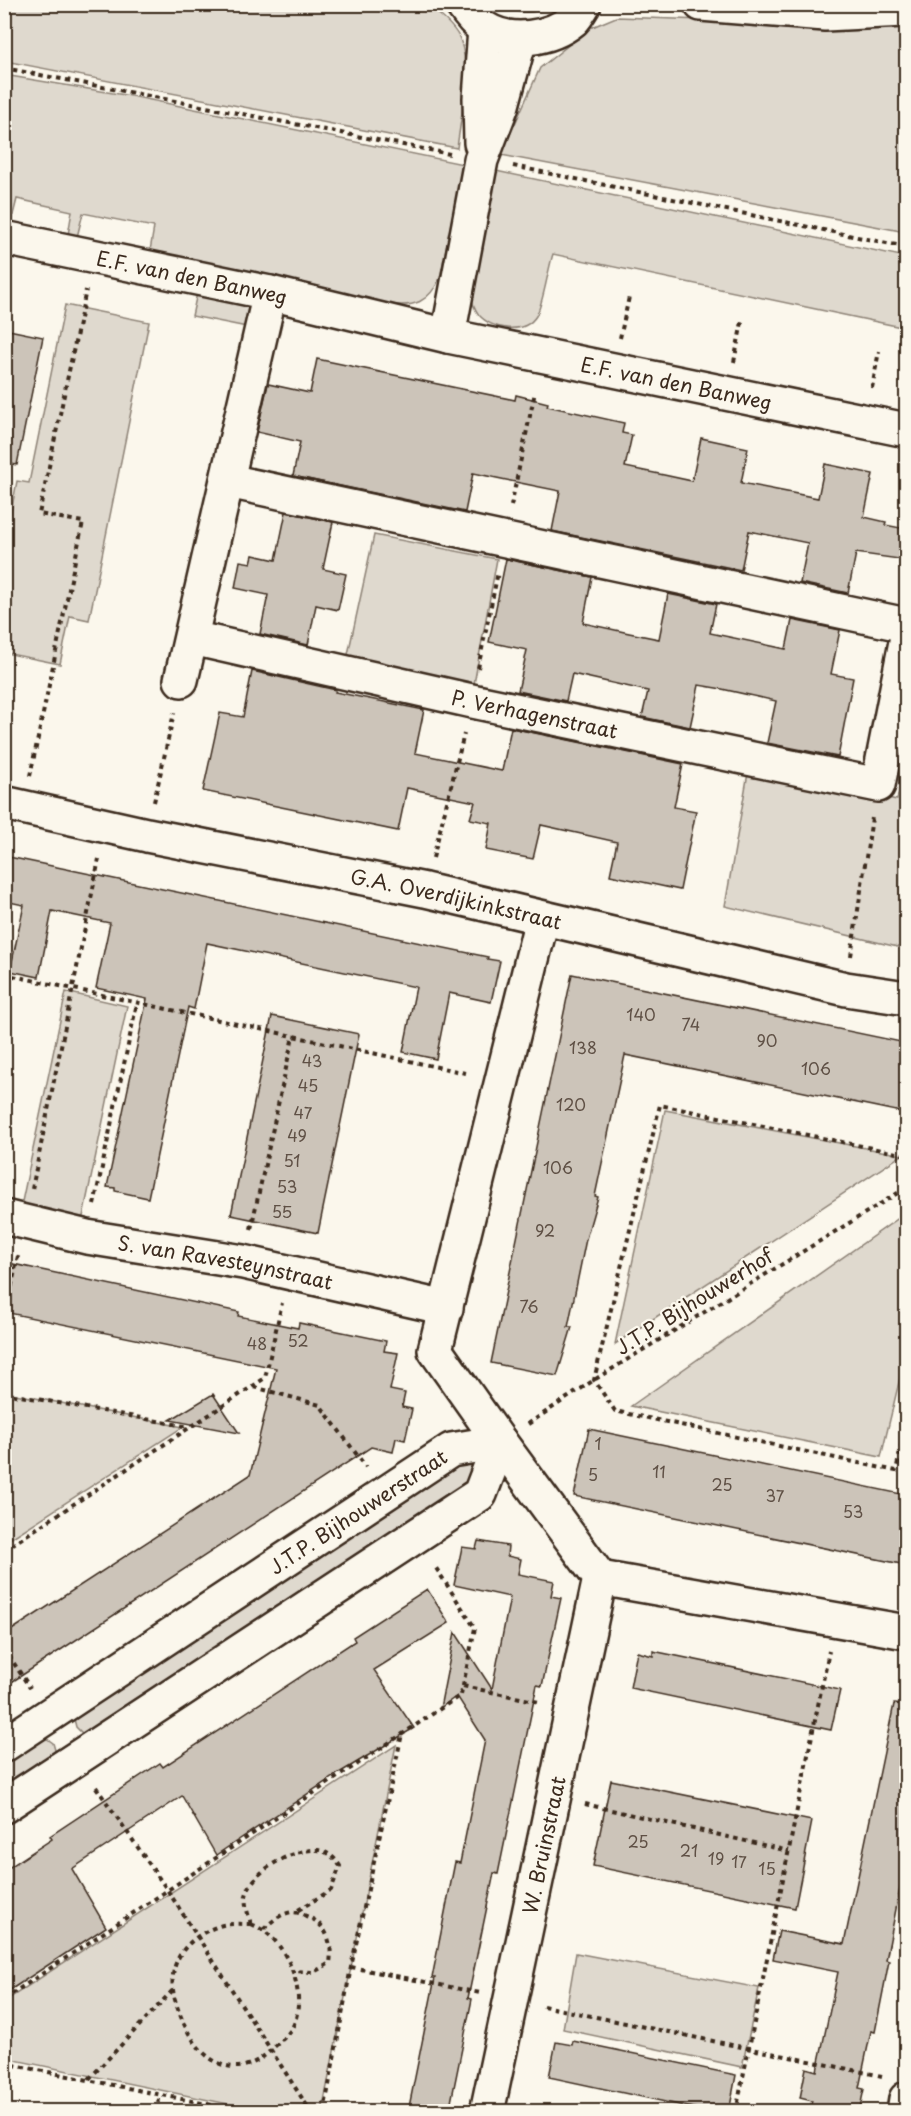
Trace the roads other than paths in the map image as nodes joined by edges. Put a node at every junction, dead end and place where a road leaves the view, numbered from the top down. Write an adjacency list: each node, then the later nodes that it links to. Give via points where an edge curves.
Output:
1 (462, 4): 5 (street)
2 (584, 4): 6 (street, via 573,19 549,34)
3 (701, 4): 4 (street, via 825,14)
4 (899, 8)
5 (485, 29): 6 (street); 7 (street)
6 (520, 39): 7 (street, via 502,105)
7 (481, 160): 10 (street)
8 (4, 238): 9 (street, E.F. van den Banweg)
9 (270, 293): 10 (street, E.F. van den Banweg); 12 (street)
10 (448, 336): 11 (street, E.F. van den Banweg)
11 (906, 430)
12 (228, 481): 13 (street); 14 (street)
13 (906, 625)
14 (192, 638): 15 (street, P. Verhagenstraat, via 878,785); 16 (street)
15 (906, 642)
16 (182, 680)
17 (14, 805): 18 (street, G.A. Overdijkinkstraat, via 425,890)
18 (542, 919): 19 (street, G.A. Overdijkinkstraat, via 846,989); 21 (street)
19 (906, 998)
20 (15, 1220): 21 (street, S. van Ravesteynstraat, via 87,1237 243,1262)
21 (446, 1308): 22 (street, via 435,1350)
22 (500, 1442): 23 (street); 25 (street, J.T.P. Bijhouwerstraat, via 452,1450); 27 (street, via 480,1494)
23 (600, 1578): 24 (street); 30 (street, W. Bruinstraat)
24 (906, 1632)
25 (48, 1716): 26 (street, J.T.P. Bijhouwerstraat); 27 (street)
26 (4, 1745)
27 (77, 1759): 28 (street)
28 (4, 1806)
29 (895, 2088): 31 (street)
30 (487, 2112)
31 (904, 2112)

